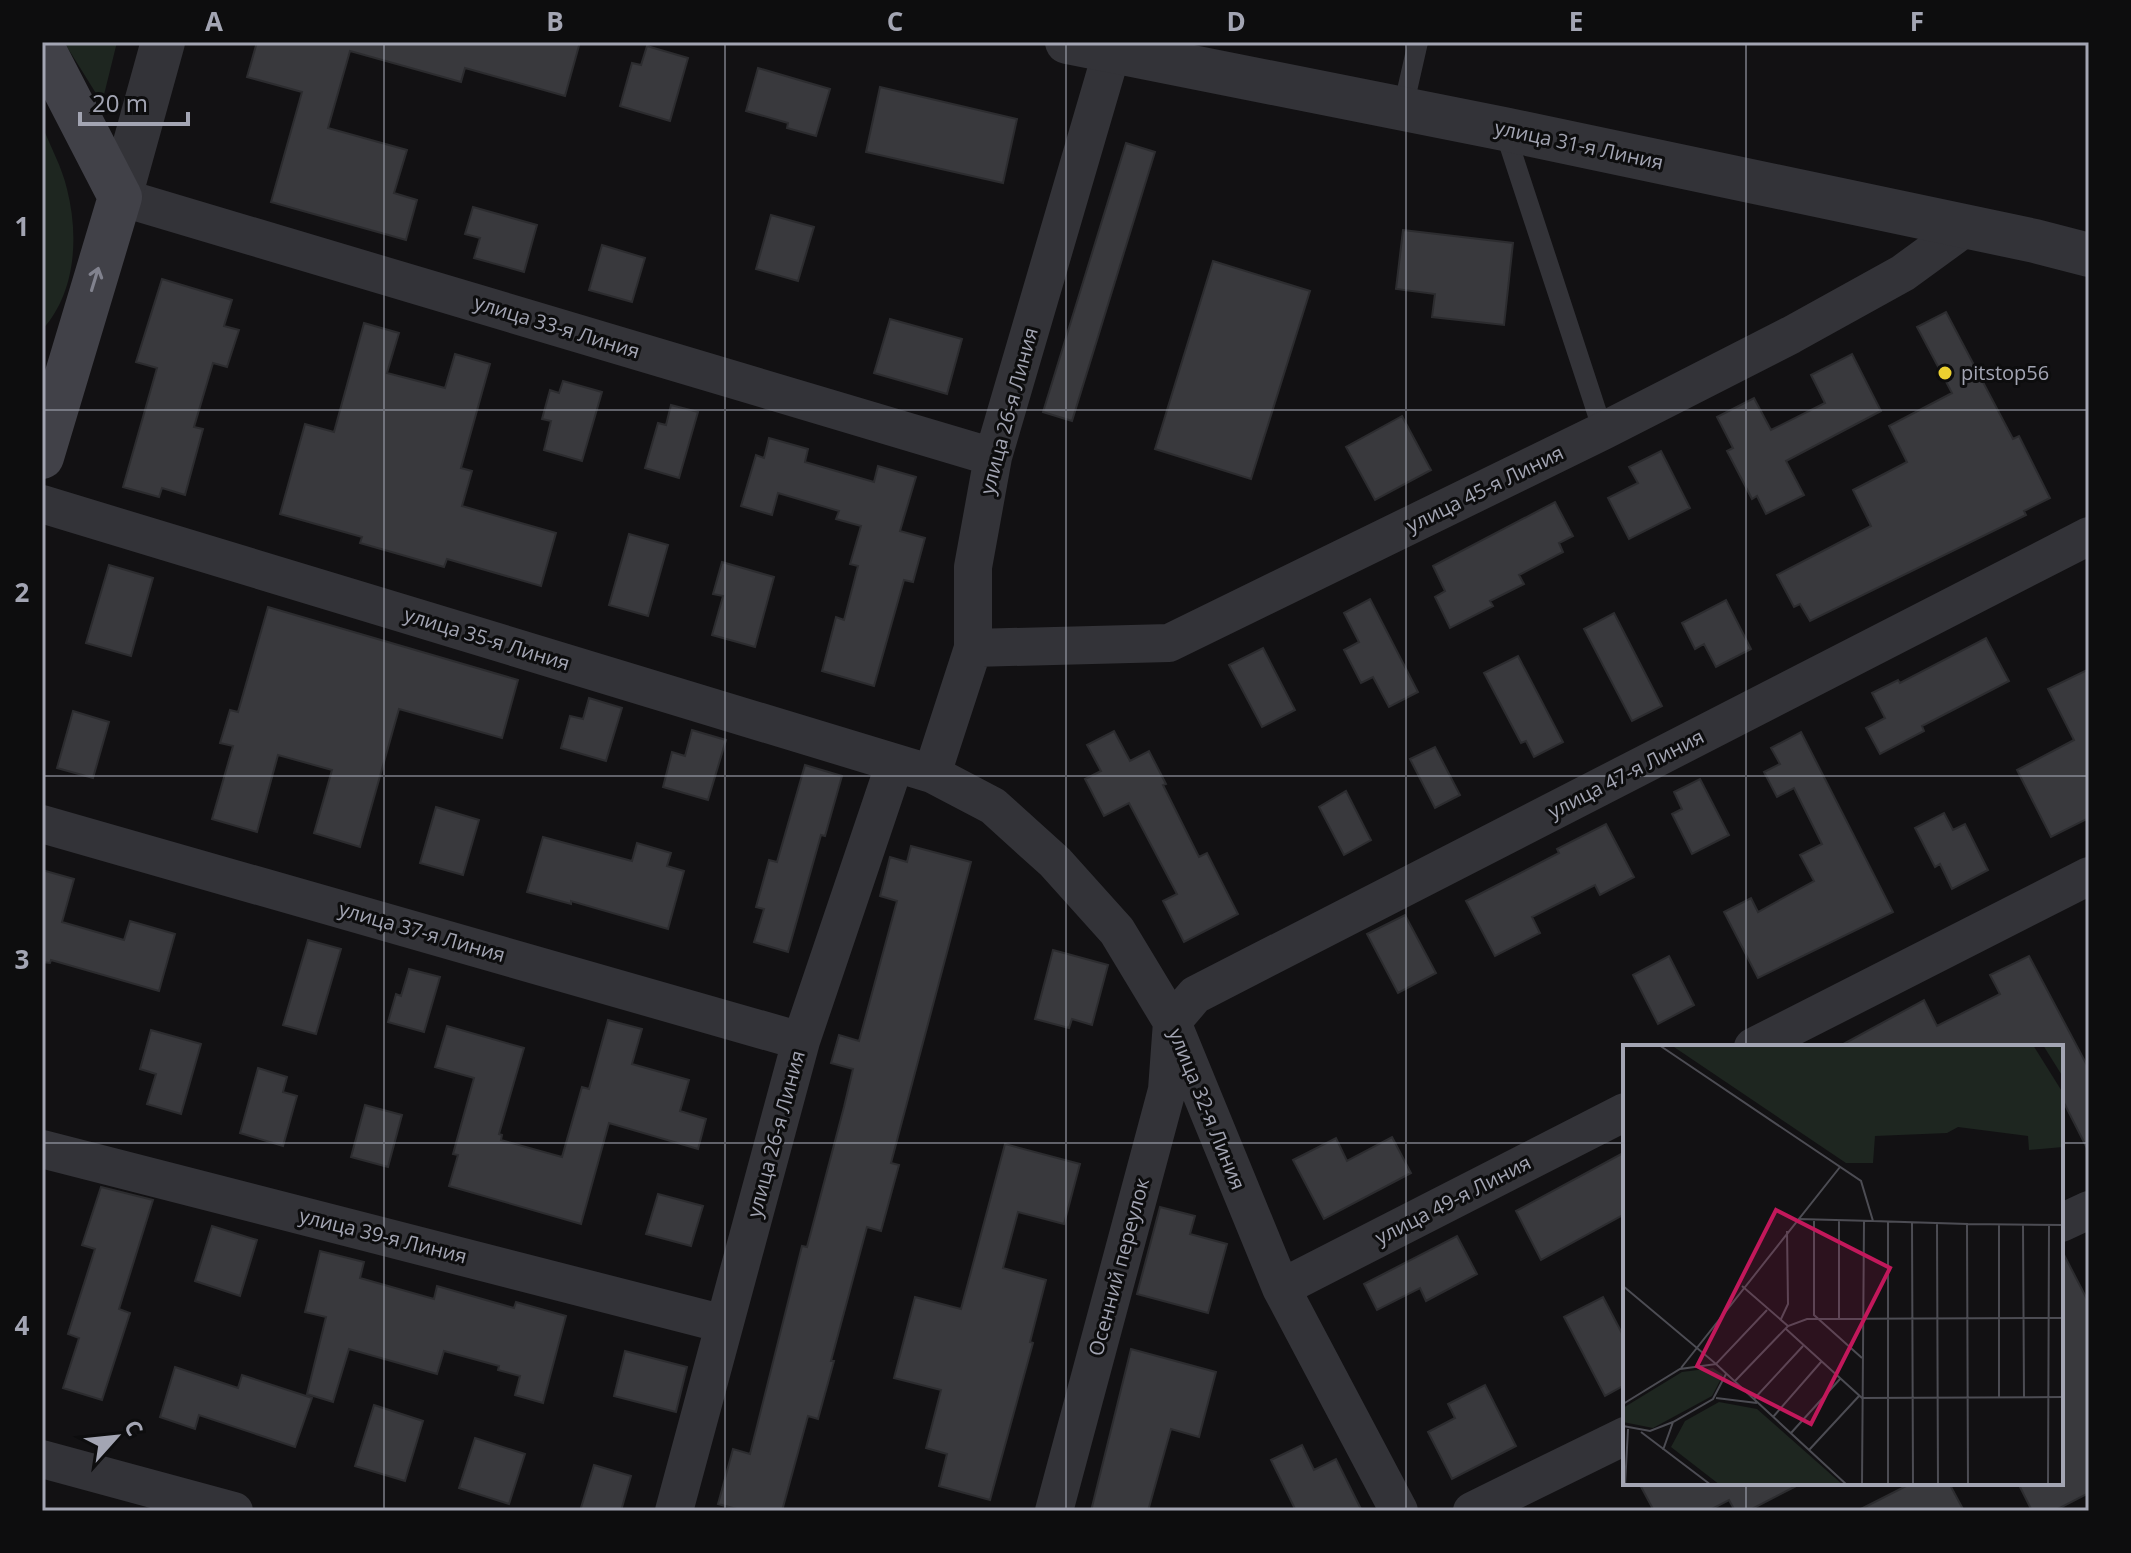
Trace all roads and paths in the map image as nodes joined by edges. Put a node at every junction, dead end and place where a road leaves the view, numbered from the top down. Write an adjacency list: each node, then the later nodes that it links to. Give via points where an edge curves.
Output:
1 (163, 42): 8 (street)
2 (1067, 42): 5 (street, улица 31-я Линия)
3 (1418, 42): 6 (lane)
4 (42, 46): 8 (main road)
5 (1112, 51): 6 (street, улица 31-я Линия); 14 (street, улица 26-я Линия)
6 (1403, 108): 7 (street, улица 31-я Линия)
7 (1504, 129): 9 (street, улица 31-я Линия); 12 (lane)
8 (120, 197): 11 (main road, one-way to 8); 14 (street, улица 33-я Линия)
9 (1966, 227): 10 (street, улица 31-я Линия); 12 (street, улица 45-я Линия, via 1903,273)
10 (2089, 255)
11 (57, 360): 13 (main road)
12 (1603, 431): 17 (street, улица 45-я Линия, via 1169,643)
13 (42, 457)
14 (993, 457): 17 (street, улица 26-я Линия, via 973,567)
15 (42, 504): 18 (street, улица 35-я Линия)
16 (2089, 536): 22 (street, улица 47-я Линия, via 1195,995)
17 (973, 648): 19 (street, улица 26-я Линия)
18 (895, 763): 19 (street, улица 35-я Линия); 23 (street, улица 26-я Линия)
19 (932, 774): 22 (street, улица 32-я Линия, via 993,806 1055,862 1117,931)
20 (42, 824): 23 (street, улица 37-я Линия)
21 (2089, 876): 24 (street)
22 (1172, 1022): 29 (street, улица 32-я Линия); 35 (street, Осенний переулок, via 1167,1090)
23 (801, 1041): 30 (street, улица 26-я Линия)
24 (1757, 1045)
25 (1623, 1113): 29 (street, улица 49-я Линия)
26 (42, 1149): 30 (street, улица 39-я Линия)
27 (2089, 1210): 28 (street)
28 (2063, 1222)
29 (1281, 1288): 36 (street, улица 32-я Линия)
30 (724, 1324): 34 (street, улица 26-я Линия)
31 (1623, 1437): 37 (street)
32 (42, 1459): 33 (street)
33 (234, 1511)
34 (674, 1511)
35 (1054, 1511)
36 (1399, 1511)
37 (1472, 1511)

